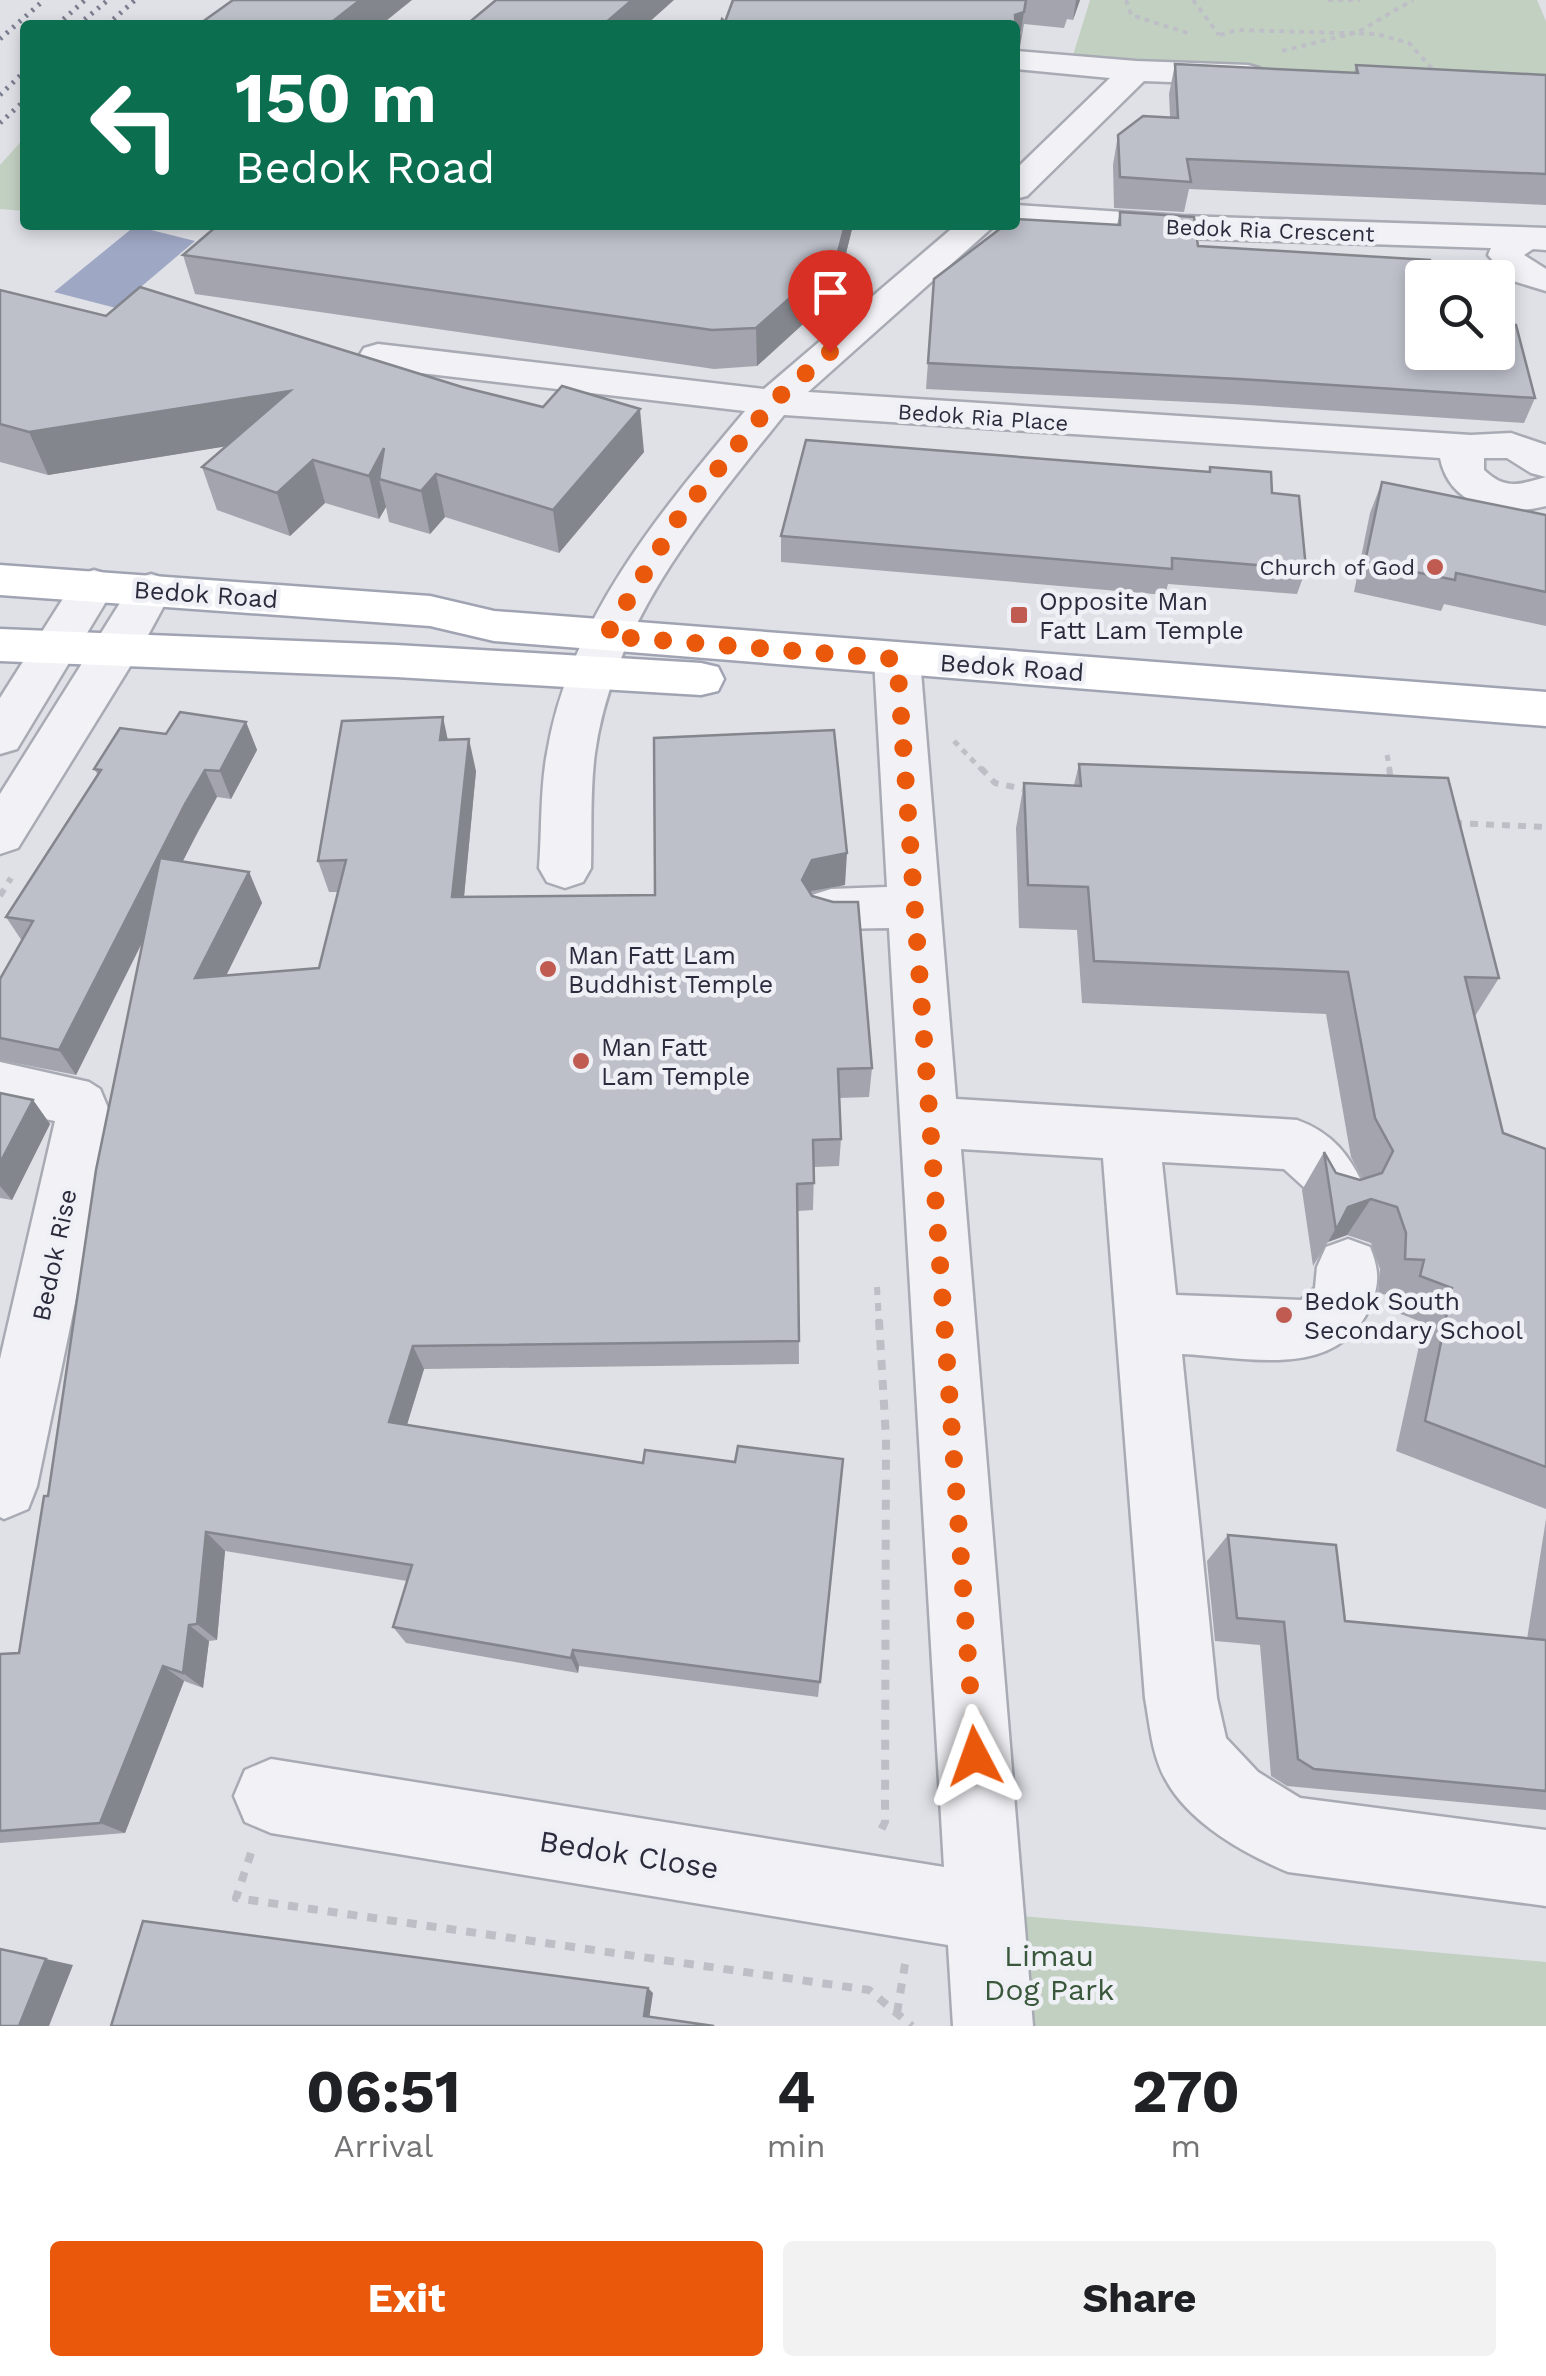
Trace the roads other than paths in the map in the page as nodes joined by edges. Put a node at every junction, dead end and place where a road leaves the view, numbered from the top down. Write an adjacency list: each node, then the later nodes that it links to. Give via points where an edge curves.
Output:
1 (1020, 60): 3 (street)
2 (1276, 65): 3 (street)
3 (1136, 71): 4 (street)
4 (1020, 184)
5 (1020, 216): 7 (street, Bedok Ria Crescent)
6 (971, 230): 10 (street)
7 (1535, 240): 8 (street, Bedok Ria Crescent, via 1510,246 1506,256 1529,276)
8 (1546, 280)
9 (378, 356): 10 (street, Bedok Ria Place)
10 (773, 402): 11 (street, Bedok Ria Place); 20 (street, via 681,514)
11 (1470, 448): 12 (street, Bedok Ria Place, via 1514,445); 13 (street, via 1460,459 1475,487 1522,499)
12 (1546, 464)
13 (1546, 490)
14 (0, 580): 15 (main road, Bedok Road)
15 (94, 585): 16 (main road, Bedok Road); 18 (street)
16 (151, 589): 19 (street); 20 (main road, Bedok Road, via 430,611)
17 (0, 646): 18 (main road, Bedok Road)
18 (54, 649): 19 (main road, Bedok Road); 23 (street)
19 (116, 652): 20 (main road, Bedok Road, via 396,661); 25 (street)
20 (599, 655): 21 (main road, Bedok Road); 26 (street, via 571,752)
21 (899, 686): 22 (main road, Bedok Road); 24 (main road, Bedok Road); 27 (street)
22 (1546, 709)
23 (0, 737)
24 (1546, 737)
25 (0, 835)
26 (566, 868)
27 (914, 907): 28 (street); 30 (street)
28 (831, 909)
29 (0, 1086): 35 (street, Bedok Rise, via 69,1099 84,1120)
30 (929, 1122): 31 (street); 38 (street)
31 (1130, 1132): 32 (street, via 1297,1144 1327,1171); 34 (street)
32 (1335, 1188)
33 (1348, 1267): 34 (street, via 1341,1307 1306,1330)
34 (1148, 1323): 37 (street, via 1192,1757 1232,1798 1288,1834)
35 (4, 1486)
36 (270, 1796): 38 (street, Bedok Close)
37 (1546, 1868)
38 (986, 1913): 39 (street)
39 (994, 2026)

